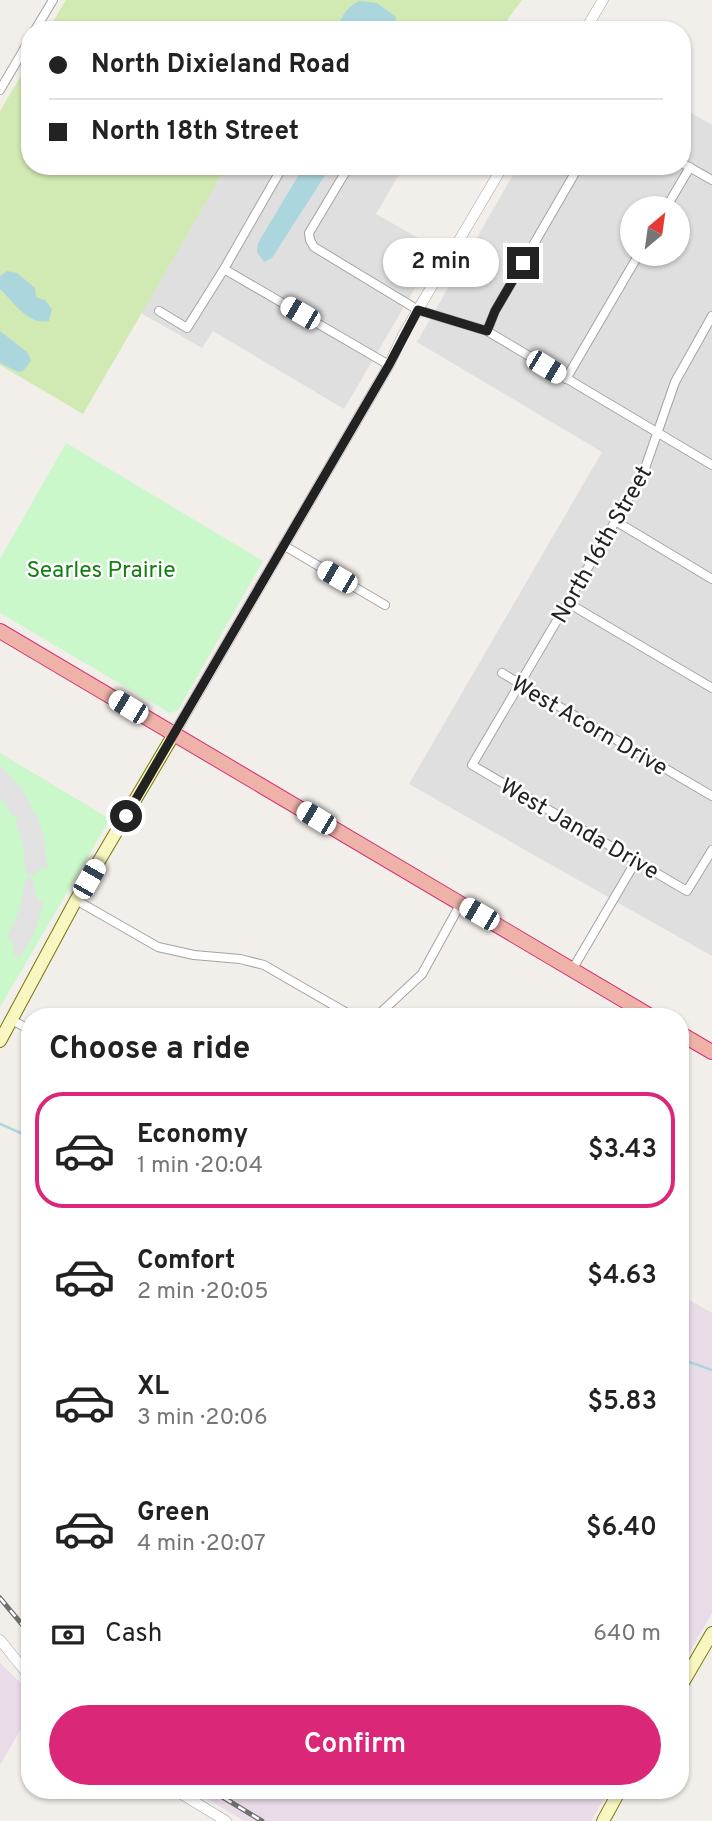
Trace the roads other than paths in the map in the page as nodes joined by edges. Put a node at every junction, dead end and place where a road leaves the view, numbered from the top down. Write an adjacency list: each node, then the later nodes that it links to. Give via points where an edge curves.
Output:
1 (53, 0): 3 (street)
2 (603, 0): 4 (street)
3 (40, 21)
4 (590, 21)
5 (21, 54): 6 (street)
6 (0, 90)
7 (691, 168): 13 (street)
8 (279, 175): 16 (street)
9 (344, 175): 17 (street, via 309,233 310,240 327,256)
10 (498, 175): 17 (street)
11 (574, 175): 20 (street)
12 (681, 175): 14 (street)
13 (712, 180)
14 (672, 196)
15 (632, 266): 22 (street)
16 (224, 268): 18 (street, via 187,328); 21 (street)
17 (418, 310): 20 (street); 21 (street)
18 (159, 311)
19 (712, 316): 23 (street, North 16th Street, via 675,382)
20 (487, 331): 22 (street)
21 (389, 365): 26 (street)
22 (566, 379): 23 (street)
23 (658, 433): 24 (street); 25 (street, North 16th Street, via 647,467)
24 (712, 465)
25 (617, 522): 27 (street); 28 (street, North 16th Street)
26 (282, 545): 29 (street); 34 (street)
27 (712, 579)
28 (568, 603): 32 (street, North 16th Street); 33 (street)
29 (385, 605)
30 (0, 631): 34 (highway)
31 (502, 673): 32 (street, West Acorn Drive)
32 (520, 683): 35 (street, North 16th Street); 36 (street, West Acorn Drive)
33 (712, 688)
34 (174, 734): 39 (main road); 40 (highway)
35 (472, 765): 38 (street, West Janda Drive)
36 (712, 796)
37 (712, 850): 38 (street, West Janda Drive, via 687,891)
38 (636, 861): 41 (street)
39 (76, 900): 42 (street, via 158,947 264,965); 45 (main road)
40 (461, 903): 41 (highway); 43 (street, via 422,974)
41 (572, 970): 44 (highway)
42 (338, 1008)
43 (386, 1008)
44 (637, 1008)
45 (12, 1020): 46 (street); 48 (main road)
46 (21, 1025)
47 (689, 1037): 49 (highway)
48 (0, 1041)
49 (710, 1046)
50 (712, 1633): 53 (main road)
51 (0, 1640): 52 (street)
52 (21, 1666)
53 (689, 1672)
54 (190, 1799): 56 (street)
55 (615, 1799): 57 (main road)
56 (226, 1821)
57 (603, 1821)

